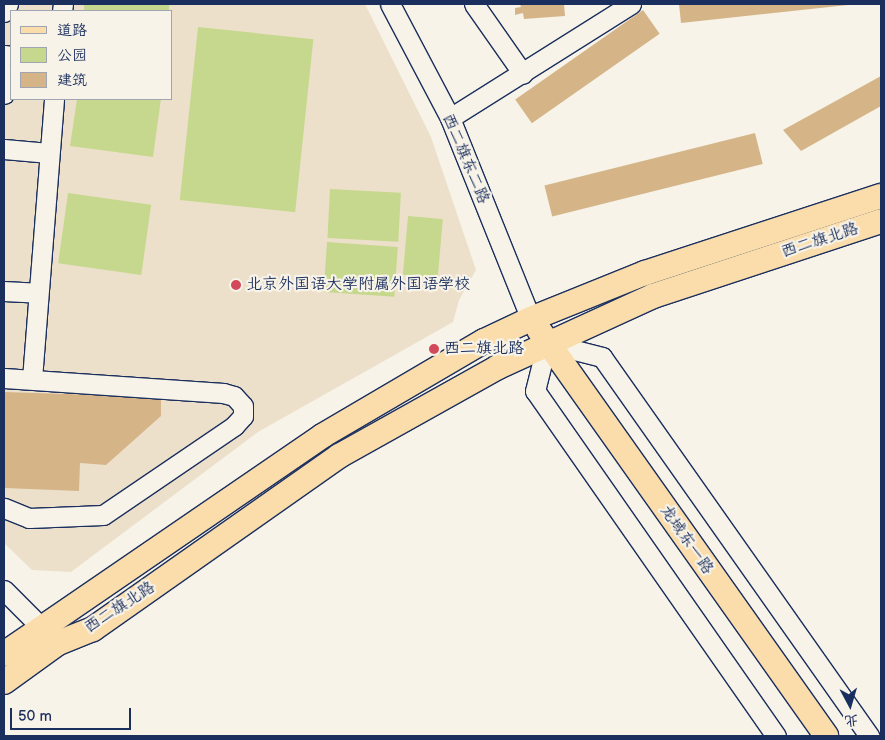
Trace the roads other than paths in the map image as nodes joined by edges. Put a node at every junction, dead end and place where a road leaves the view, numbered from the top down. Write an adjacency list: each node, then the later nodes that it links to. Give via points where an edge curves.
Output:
1 (8, 4): 5 (street)
2 (390, 4): 10 (street, 西二旗东二路)
3 (474, 4): 7 (street)
4 (631, 4): 7 (street)
5 (4, 12)
6 (4, 73): 8 (street)
7 (523, 74): 10 (street)
8 (4, 94)
9 (54, 100): 12 (street)
10 (450, 118): 17 (street, 西二旗东二路)
11 (4, 149): 12 (street)
12 (49, 153): 16 (street)
13 (881, 196): 17 (main road, 西二旗北路, via 646,273)
14 (881, 222): 18 (main road, 西二旗北路, via 653,296)
15 (4, 291): 16 (street)
16 (38, 293): 20 (street)
17 (531, 318): 18 (main road, 龙域东一路); 23 (main road, 西二旗北路, via 417,377 322,436)
18 (547, 343): 23 (main road, 西二旗北路, via 339,456 93,629); 26 (street, via 535,391); 27 (main road, 龙域东一路); 28 (street, via 602,357)
19 (4, 378): 20 (street)
20 (32, 379): 21 (street, via 223,393 239,401 243,406 243,416 234,426 102,515 29,518)
21 (4, 508)
22 (4, 590): 23 (street)
23 (50, 636): 24 (main road, 西二旗北路); 25 (main road, 西二旗北路)
24 (4, 654)
25 (4, 682)
26 (776, 736)
27 (826, 736)
28 (868, 736)

